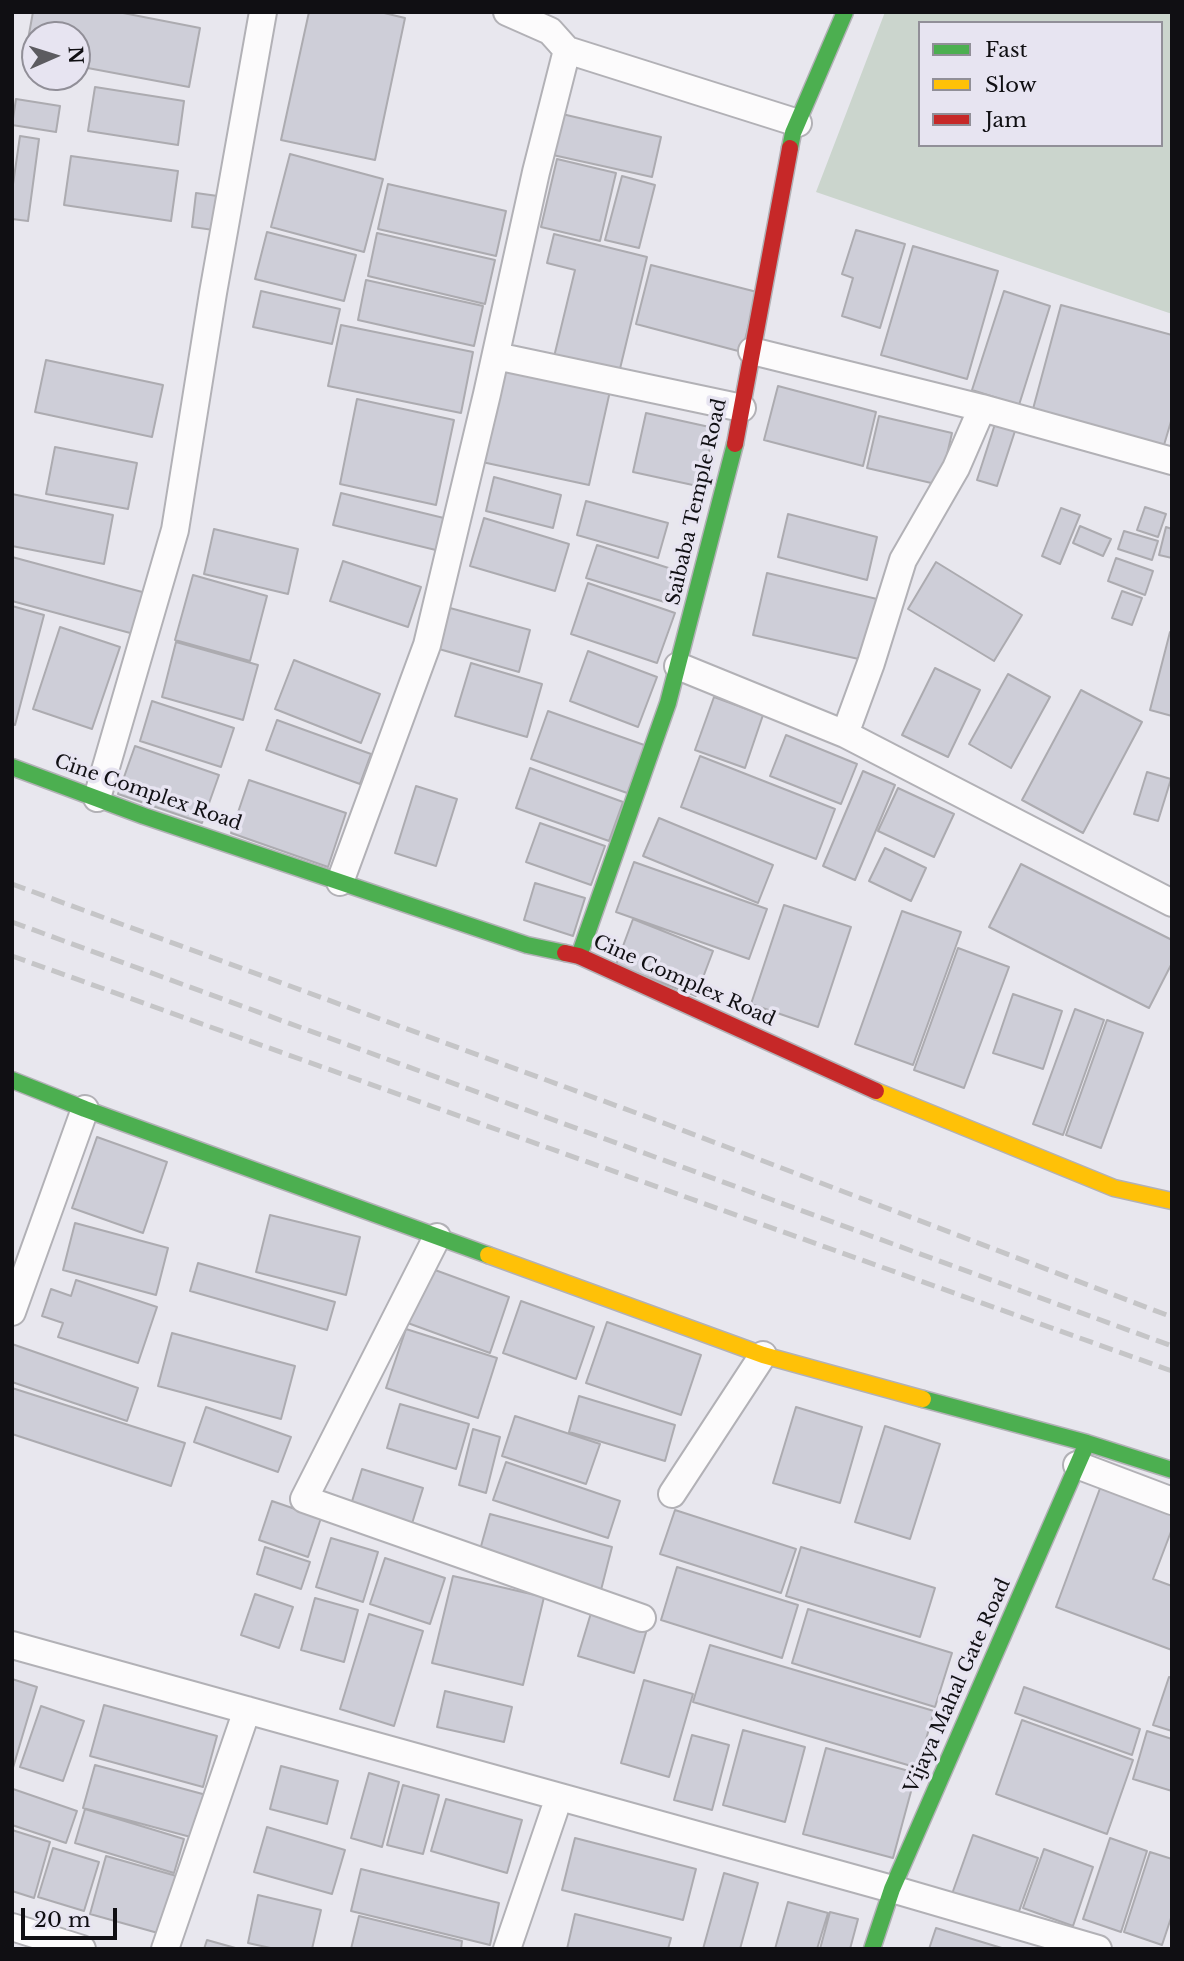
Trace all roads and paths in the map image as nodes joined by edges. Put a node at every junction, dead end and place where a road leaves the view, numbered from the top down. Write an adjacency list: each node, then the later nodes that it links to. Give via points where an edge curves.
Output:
1 (263, 12): 14 (street, via 175,530)
2 (507, 12): 4 (street, via 550,31)
3 (845, 12): 5 (street, Saibaba Temple Road)
4 (567, 50): 5 (street); 7 (street)
5 (798, 123): 6 (street, Saibaba Temple Road)
6 (752, 352): 8 (street, Saibaba Temple Road); 9 (street)
7 (496, 356): 8 (street); 15 (street, via 427,645)
8 (742, 408): 11 (street, Saibaba Temple Road)
9 (982, 408): 10 (street); 12 (street, via 956,468 903,560)
10 (1172, 461)
11 (678, 666): 12 (street); 17 (street, Saibaba Temple Road)
12 (845, 734): 16 (street)
13 (12, 767): 14 (street, Cine Complex Road)
14 (97, 798): 15 (street, Cine Complex Road)
15 (340, 882): 17 (street, Cine Complex Road, via 527,945)
16 (1172, 903)
17 (579, 956): 20 (street, Cine Complex Road, via 904,1104 1114,1188)
18 (12, 1080): 19 (street)
19 (85, 1109): 21 (street); 22 (street)
20 (1172, 1201)
21 (437, 1237): 23 (street); 28 (street, via 304,1499)
22 (12, 1312)
23 (763, 1355): 24 (street); 26 (street)
24 (1082, 1454): 25 (street); 27 (street); 32 (street, Vijaya Mahal Gate Road)
25 (1172, 1470)
26 (672, 1494)
27 (1172, 1501)
28 (642, 1618)
29 (12, 1645): 30 (street)
30 (247, 1710): 31 (street); 35 (street)
31 (559, 1797): 32 (street); 36 (street)
32 (892, 1889): 37 (street, Vijaya Mahal Gate Road); 38 (street)
33 (12, 1927): 34 (street)
34 (82, 1949)
35 (165, 1949)
36 (507, 1949)
37 (872, 1949)
38 (1098, 1949)

